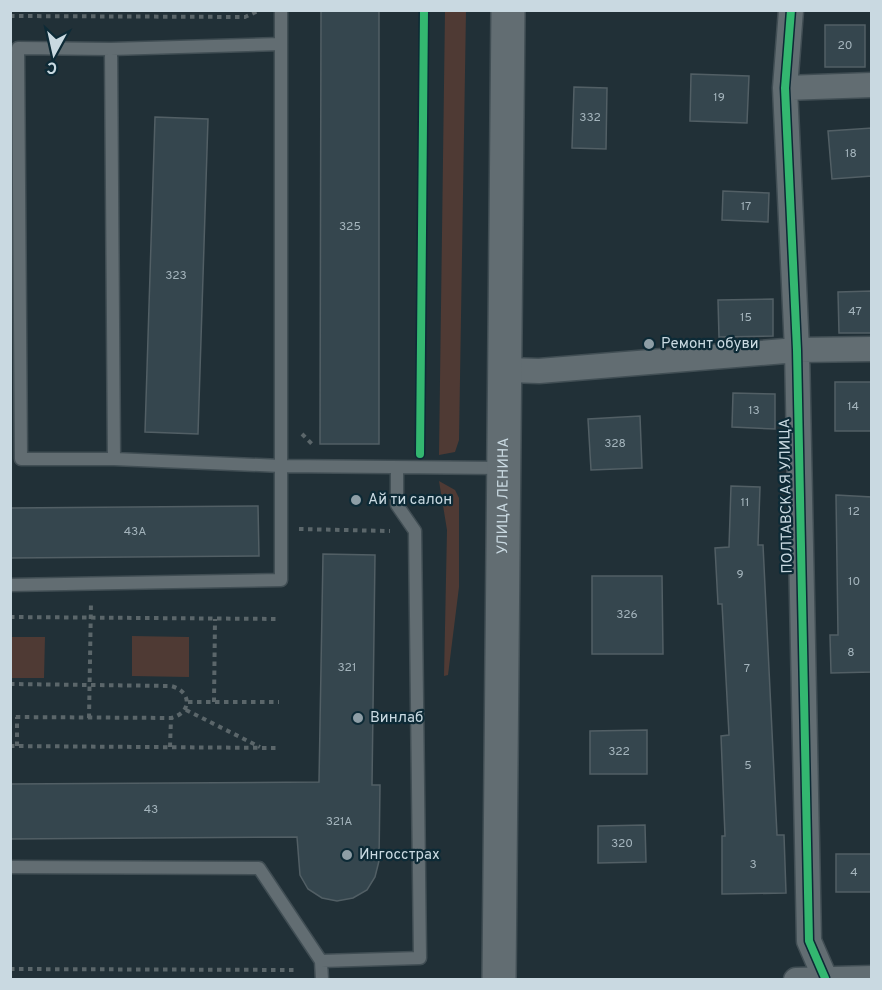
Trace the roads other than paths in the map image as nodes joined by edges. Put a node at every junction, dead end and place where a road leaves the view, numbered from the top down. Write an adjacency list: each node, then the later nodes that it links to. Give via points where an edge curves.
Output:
1 (281, 10): 4 (lane)
2 (508, 10): 10 (main road, УЛИЦА ЛЕНИНА)
3 (791, 10): 7 (street, ПОЛТАВСКАЯ УЛИЦА)
4 (281, 44): 5 (lane); 12 (lane)
5 (111, 49): 11 (lane); 11 (lane, via 18,48 18,60 21,459)
6 (872, 85): 7 (street)
7 (785, 88): 9 (street, ПОЛТАВСКАЯ УЛИЦА)
8 (872, 349): 9 (street)
9 (797, 350): 10 (street, via 539,370); 18 (street, ПОЛТАВСКАЯ УЛИЦА, via 809,941)
10 (505, 369): 13 (main road, УЛИЦА ЛЕНИНА)
11 (114, 459): 12 (lane)
12 (280, 466): 14 (lane); 15 (lane, via 281,580)
13 (503, 468): 14 (lane); 21 (main road, УЛИЦА ЛЕНИНА)
14 (397, 469): 17 (lane, via 397,505 415,531 420,958)
15 (10, 585)
16 (10, 867): 17 (lane, via 259,868)
17 (321, 962): 20 (lane)
18 (825, 978): 19 (street); 22 (street)
19 (872, 978)
20 (322, 980)
21 (499, 980)
22 (796, 980)

